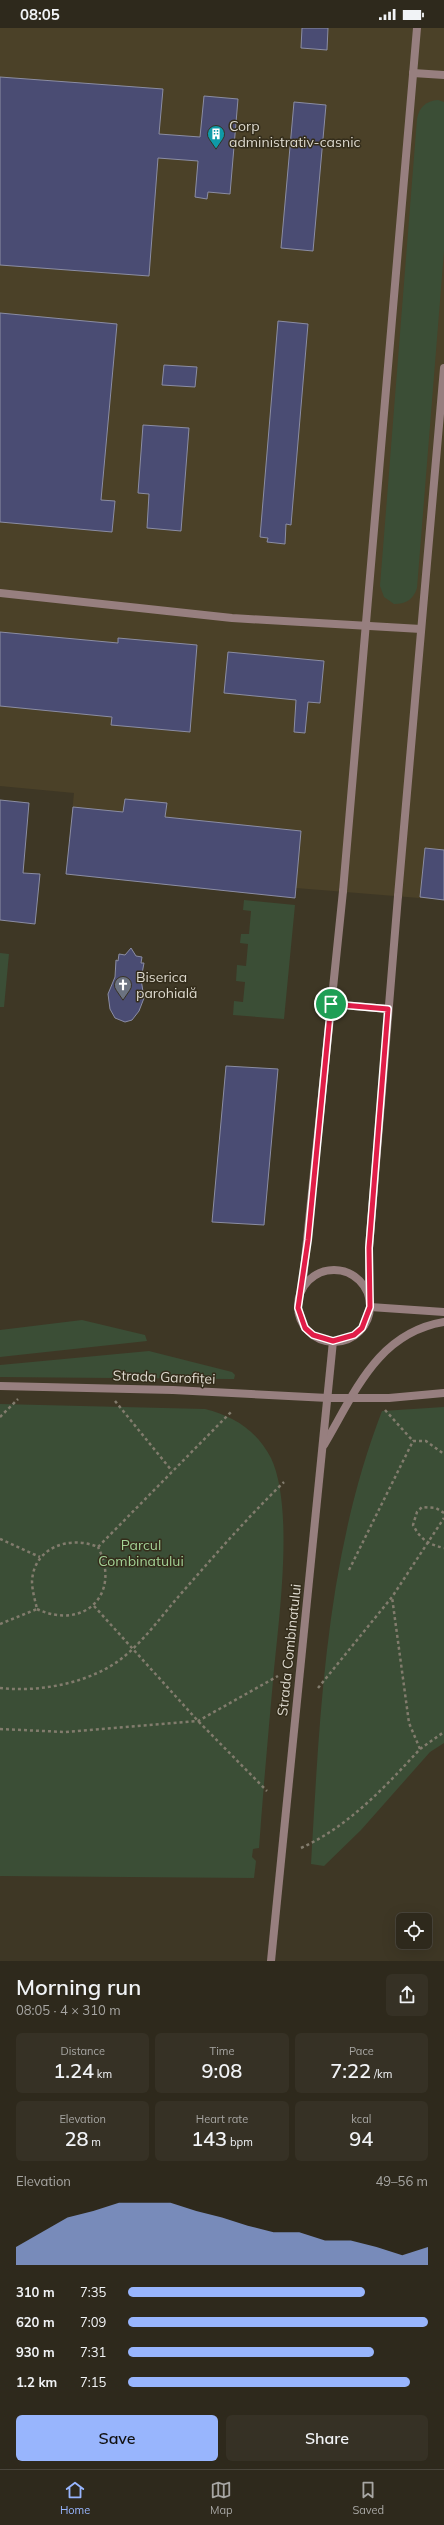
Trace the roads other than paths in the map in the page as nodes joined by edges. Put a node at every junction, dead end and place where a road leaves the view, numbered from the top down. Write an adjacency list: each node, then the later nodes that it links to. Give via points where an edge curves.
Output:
1 (418, 28): 2 (street)
2 (413, 73): 3 (street); 6 (street)
3 (444, 75)
4 (444, 368): 7 (street)
5 (0, 593): 6 (street, via 232,618)
6 (366, 625): 7 (street); 8 (street)
7 (422, 629): 9 (street)
8 (331, 1004): 9 (street); 10 (street)
9 (388, 1009): 11 (street, via 369,1248)
10 (302, 1289): 11 (street, via 317,1274 338,1270 357,1278); 15 (street, via 298,1308 305,1328 313,1335)
11 (368, 1297): 12 (street)
12 (370, 1307): 13 (street); 15 (street, via 365,1323 354,1335)
13 (444, 1312)
14 (444, 1322): 19 (street, via 400,1338 384,1351)
15 (333, 1341): 18 (street, Strada Combinatului)
16 (0, 1386): 18 (street, Strada Garofiței, via 173,1390)
17 (444, 1393): 19 (street, Strada Garofiței, via 389,1398)
18 (328, 1398): 19 (street, Strada Garofiței); 20 (street, Strada Combinatului)
19 (351, 1398): 20 (street)
20 (323, 1447): 21 (street, Strada Combinatului)
21 (271, 1961)

